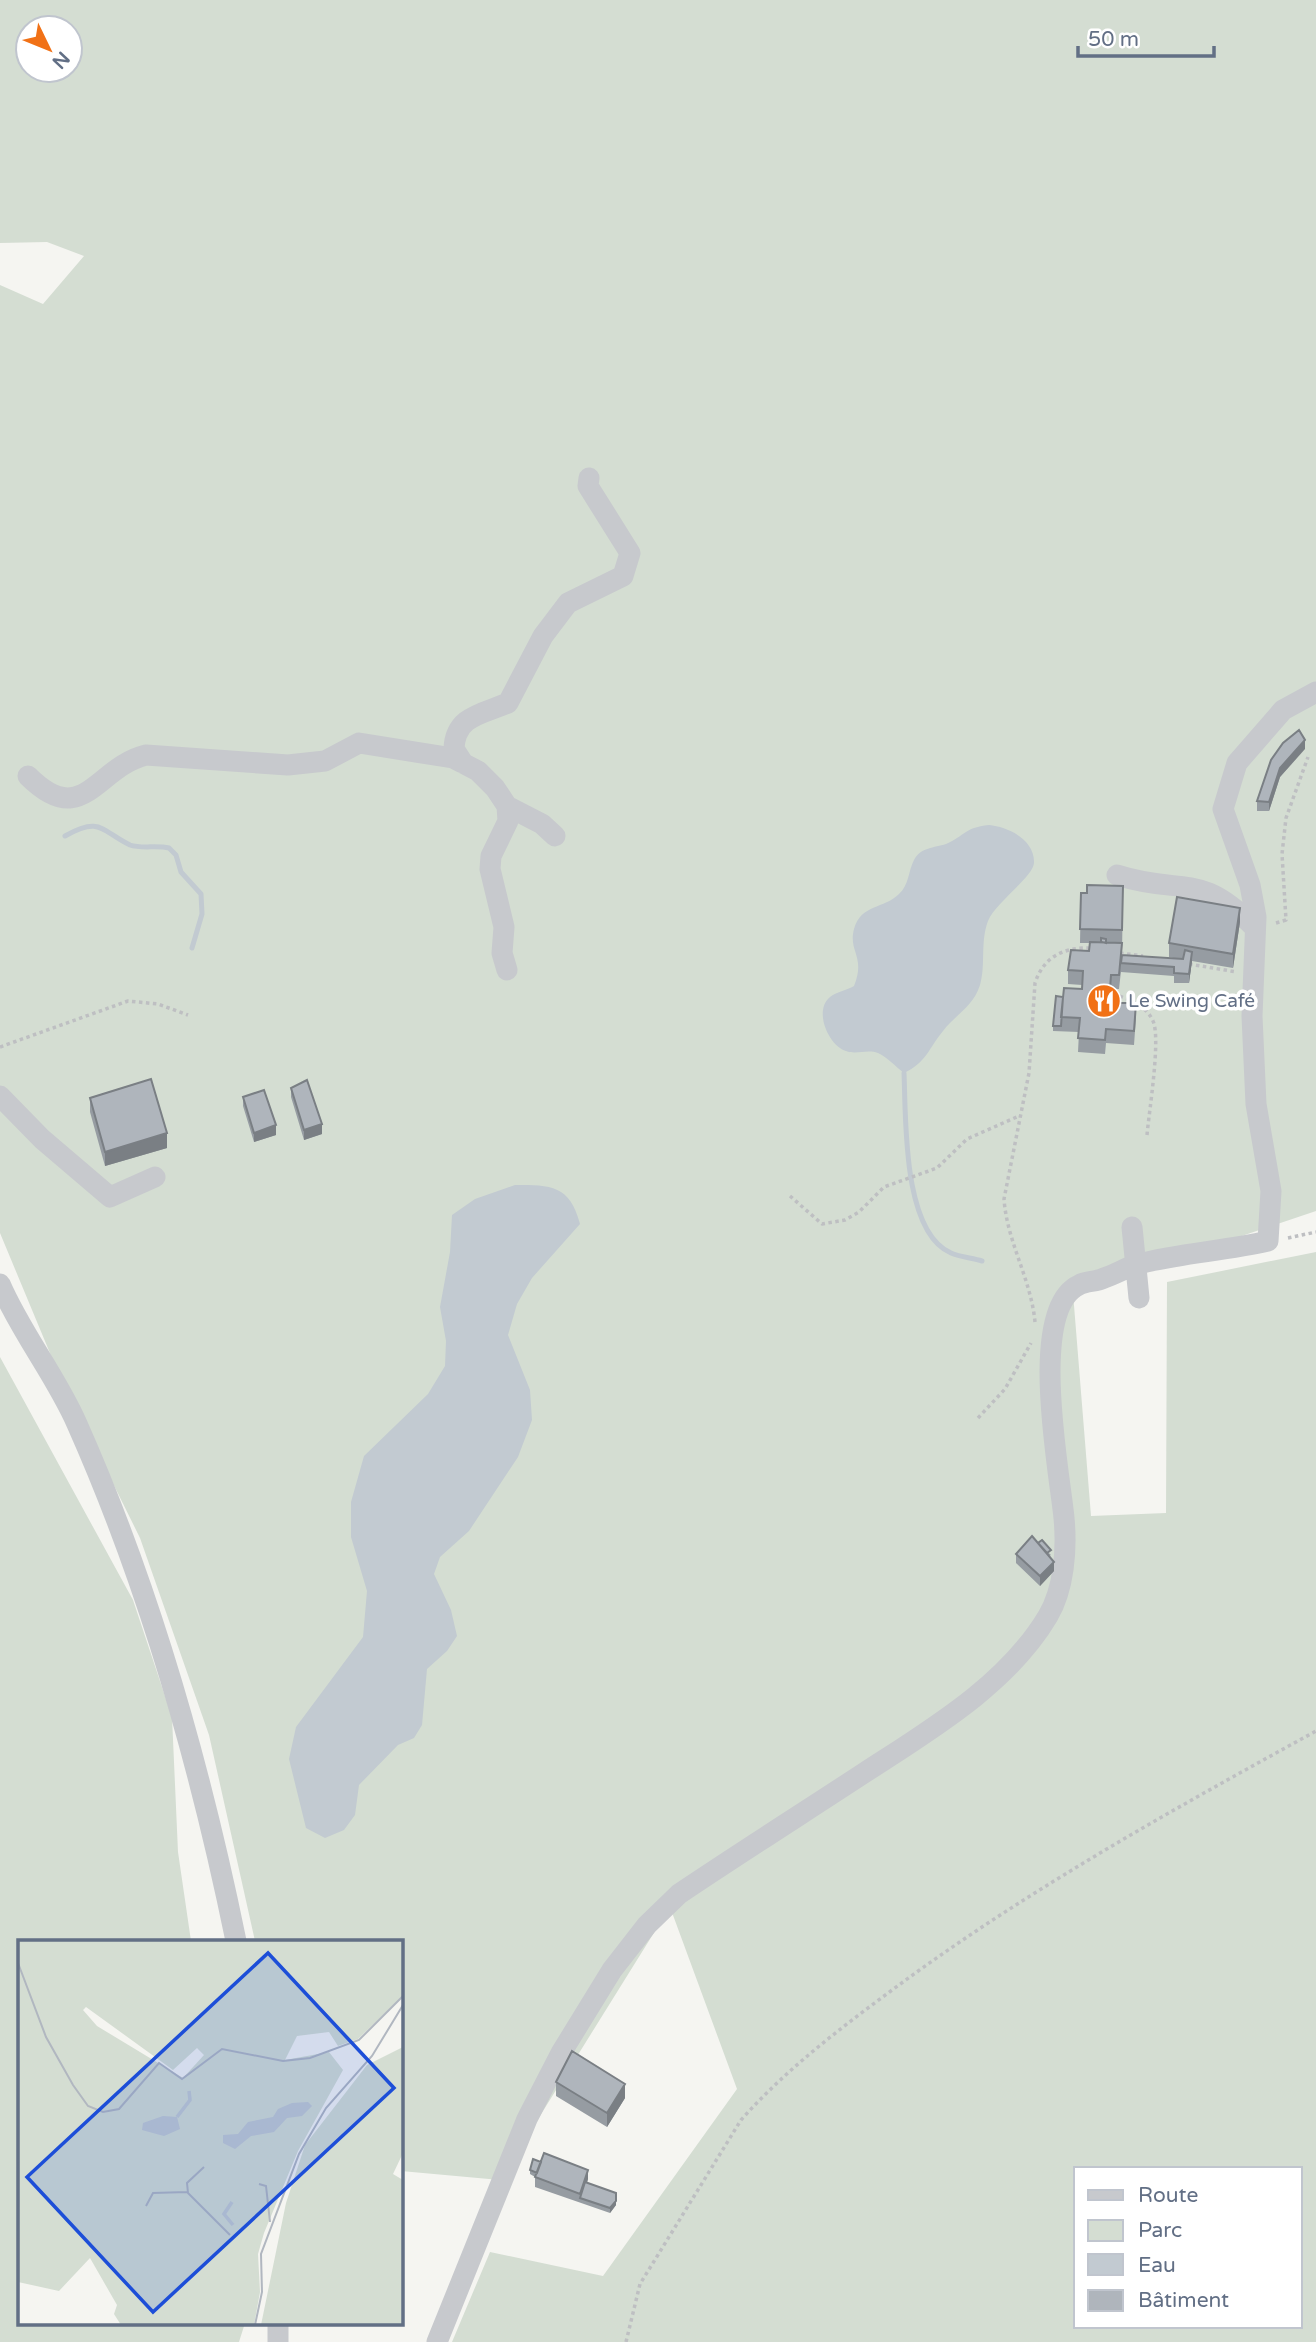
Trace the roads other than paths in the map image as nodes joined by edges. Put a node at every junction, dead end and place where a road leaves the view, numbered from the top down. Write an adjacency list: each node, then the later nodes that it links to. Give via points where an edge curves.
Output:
1 (589, 478): 3 (street, via 588,486 630,553 623,576 568,603 543,636 508,702 476,713 461,724 454,749)
2 (1316, 692): 8 (street, via 1283,710 1237,763 1223,809 1250,885)
3 (463, 763): 4 (street, via 428,752 359,743 325,761 288,765 146,755 116,769 91,791 63,799 44,792); 5 (street, via 478,771)
4 (28, 776)
5 (507, 806): 6 (street); 9 (street, via 508,821 491,856 490,869 504,927 502,953)
6 (555, 836)
7 (1117, 875): 8 (street, via 1150,884 1205,889 1224,899)
8 (1256, 929): 13 (street, via 1252,974 1255,1091 1271,1191 1268,1241)
9 (507, 970)
10 (0, 1096): 11 (street, via 110,1197)
11 (155, 1177)
12 (1132, 1227): 13 (street)
13 (1137, 1264): 15 (street); 19 (street, via 1102,1280 1077,1285 1054,1326 1050,1349 1052,1443 1065,1520 1064,1561 1049,1613 1016,1658 978,1692 922,1735 679,1894 647,1925 612,1970 527,2119)
14 (0, 1284): 16 (street, via 76,1421 119,1527 193,1753)
15 (1139, 1298)
16 (236, 1940)
17 (278, 2324): 18 (street)
18 (278, 2342)
19 (437, 2342)

